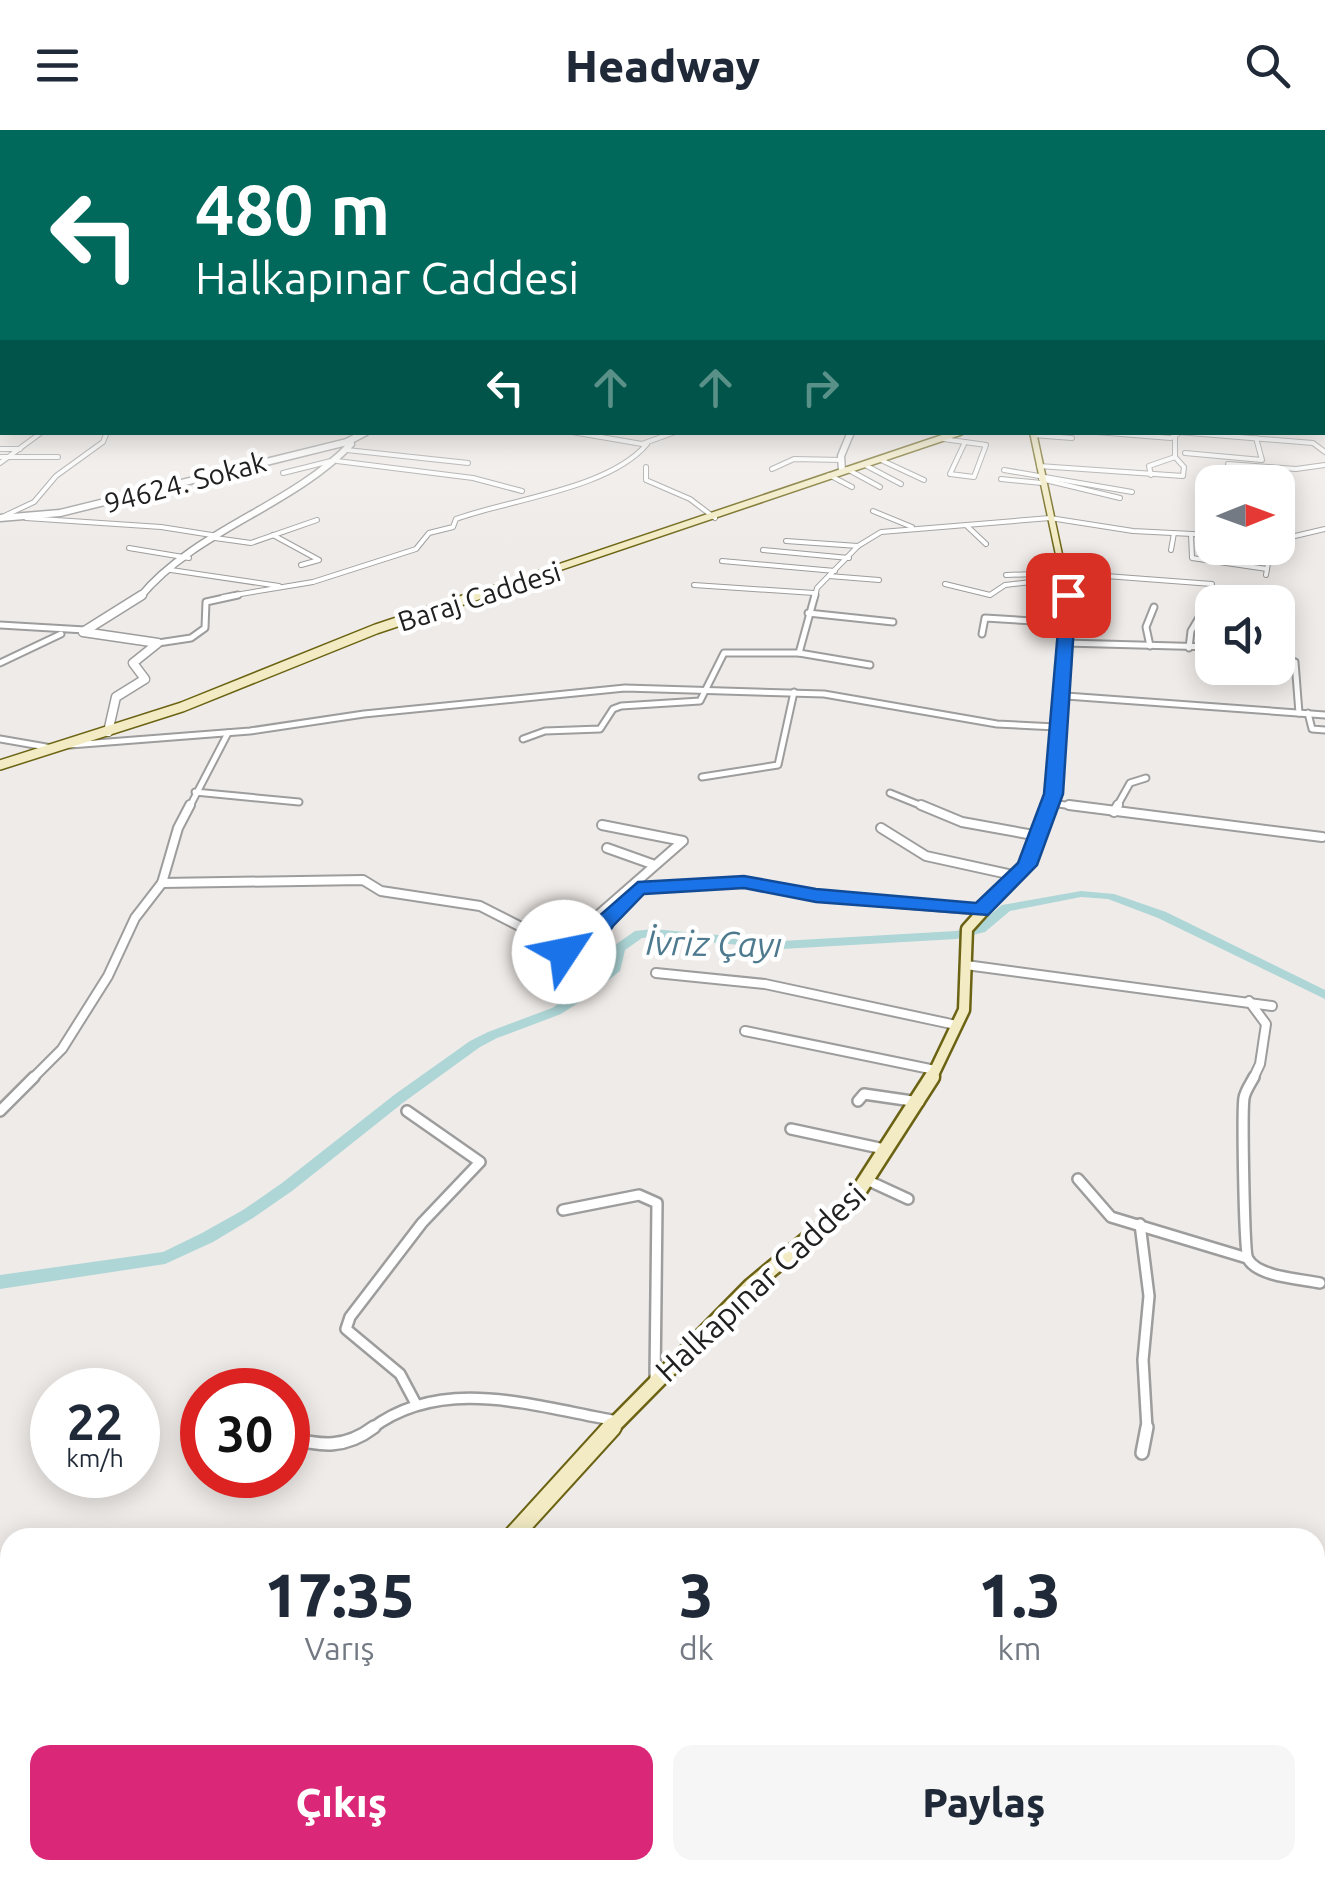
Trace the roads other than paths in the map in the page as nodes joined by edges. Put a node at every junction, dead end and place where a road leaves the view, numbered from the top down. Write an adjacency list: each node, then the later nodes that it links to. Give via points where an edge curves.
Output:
1 (38, 435): 19 (street)
2 (106, 435): 60 (street, via 34,502)
3 (362, 435): 18 (street, 94624. Sokak)
4 (591, 435): 17 (street)
5 (668, 435): 17 (street)
6 (850, 435): 30 (street)
7 (953, 435): 15 (main road, Baraj Caddesi)
8 (1033, 435): 50 (main road, Halkapınar Caddesi)
9 (1043, 435): 13 (street)
10 (1177, 435): 28 (street)
11 (1217, 435): 12 (street); 20 (street)
12 (1242, 437): 14 (street); 21 (street)
13 (1072, 438)
14 (1256, 438): 22 (street, via 1313,443); 32 (street)
15 (943, 439): 16 (street); 31 (main road, Baraj Caddesi)
16 (965, 442): 33 (street); 37 (street, via 986,444)
17 (647, 444): 97 (street, via 629,464 599,479 576,480 456,519 453,527 429,532 416,550)
18 (347, 446): 29 (street); 34 (street); 61 (street, 94624. Sokak)
19 (20, 449): 24 (street); 25 (street)
20 (1221, 449)
21 (1246, 450)
22 (1325, 452)
23 (1184, 453): 32 (street)
24 (0, 456): 25 (street)
25 (10, 456): 26 (street)
26 (58, 457)
27 (1073, 458): 43 (street)
28 (1175, 458): 49 (street, via 1149,466); 49 (street, via 1184,467 1182,476)
29 (338, 460): 47 (street); 56 (street); 72 (street)
30 (841, 460): 44 (street, via 794,459); 45 (street)
31 (882, 460): 36 (main road, Baraj Caddesi); 52 (street)
32 (1262, 460): 39 (street)
33 (956, 462): 37 (street); 37 (street, via 950,474 974,477)
34 (468, 463)
35 (1228, 464): 38 (street)
36 (864, 465): 45 (main road, Baraj Caddesi); 53 (street)
37 (979, 465)
38 (1248, 465)
39 (1268, 465)
40 (1325, 465): 41 (street)
41 (1295, 466)
42 (646, 467): 62 (street, via 646,480)
43 (1074, 468): 49 (street); 50 (street)
44 (772, 469)
45 (845, 470): 48 (main road, Baraj Caddesi); 55 (street)
46 (1004, 470): 50 (street)
47 (284, 472)
48 (829, 475): 54 (street); 62 (main road, Baraj Caddesi)
49 (1151, 475)
50 (1040, 476): 51 (street); 57 (street); 58 (street); 63 (main road, Halkapınar Caddesi)
51 (1000, 478)
52 (924, 480)
53 (902, 484)
54 (852, 487)
55 (880, 487)
56 (522, 490)
57 (1132, 492)
58 (1120, 498)
59 (873, 511): 66 (street)
60 (0, 518): 61 (street, 94624. Sokak)
61 (26, 518): 72 (street)
62 (715, 518): 125 (main road, Baraj Caddesi, via 376,629)
63 (1050, 518): 65 (street); 68 (street); 91 (main road, Halkapınar Caddesi)
64 (316, 520): 71 (street)
65 (966, 526): 66 (street); 75 (street)
66 (916, 529): 76 (street, via 880,532)
67 (1325, 529): 73 (street)
68 (1174, 533): 69 (street); 79 (street)
69 (1191, 534): 70 (street); 82 (street)
70 (1195, 534)
71 (273, 535): 72 (street, via 251,544); 84 (street, via 318,560)
72 (216, 537): 80 (street)
73 (1295, 538)
74 (786, 541): 76 (street)
75 (986, 544)
76 (858, 546): 81 (street)
77 (129, 548): 80 (street)
78 (763, 550): 81 (street)
79 (1170, 550)
80 (189, 558): 87 (street)
81 (849, 558): 88 (street)
82 (1195, 559)
83 (722, 561): 88 (street)
84 (300, 565)
85 (1229, 565): 86 (street, via 1266,572)
86 (1267, 565)
87 (171, 570): 97 (street); 105 (street)
88 (835, 570): 90 (street)
89 (1006, 575): 93 (street, via 1036,574)
90 (829, 576): 92 (street); 98 (street)
91 (1066, 576): 93 (street); 95 (street); 102 (main road, Halkapınar Caddesi)
92 (879, 580)
93 (1038, 581): 94 (street, via 1005,585 990,595)
94 (945, 584)
95 (1212, 584)
96 (694, 585): 98 (street)
97 (280, 586): 108 (street, via 206,602 205,628 198,635)
98 (814, 593): 100 (street)
99 (1154, 607): 110 (street, via 1146,627)
100 (808, 613): 101 (street); 113 (street)
101 (894, 622)
102 (1066, 623): 107 (street, via 985,618); 109 (main road, Halkapınar Caddesi)
103 (1195, 624): 111 (street)
104 (0, 625): 106 (street)
105 (85, 630): 106 (street); 108 (street)
106 (65, 632): 114 (street)
107 (982, 634)
108 (158, 643): 125 (street, via 133,664 144,678 116,697)
109 (1066, 644): 110 (street); 123 (main road, Halkapınar Caddesi)
110 (1150, 646): 111 (street)
111 (1189, 648): 112 (street)
112 (1195, 648)
113 (799, 653): 116 (street); 118 (street, via 724,654)
114 (0, 659)
115 (1295, 662): 120 (street)
116 (870, 665)
117 (794, 692): 118 (street); 123 (street); 132 (street, via 778,765)
118 (704, 693): 126 (street, via 578,690); 127 (street, via 694,703 616,708 600,729 545,731)
119 (1066, 696): 120 (street)
120 (1299, 713): 121 (street)
121 (1308, 713): 122 (street); 124 (street, via 1312,729)
122 (1325, 715)
123 (1056, 727): 137 (main road, Halkapınar Caddesi, via 1059,769)
124 (1325, 730)
125 (108, 732): 129 (main road, Baraj Caddesi)
126 (228, 733): 129 (street); 134 (street)
127 (523, 739)
128 (0, 740): 130 (street)
129 (70, 745): 130 (main road, Baraj Caddesi)
130 (56, 749): 131 (main road, Baraj Caddesi)
131 (0, 765)
132 (702, 777)
133 (1146, 778): 138 (street, via 1130,784)
134 (194, 792): 136 (street); 146 (street)
135 (890, 794): 141 (street, via 962,822)
136 (299, 802)
137 (1050, 803): 138 (street); 141 (main road, Halkapınar Caddesi)
138 (1114, 812): 142 (street)
139 (602, 825): 144 (street, via 682,841)
140 (881, 828): 145 (street, via 926,856)
141 (1039, 836): 145 (main road, Halkapınar Caddesi)
142 (1322, 837)
143 (606, 848): 144 (street)
144 (652, 864): 147 (street)
145 (1017, 876): 148 (main road, Halkapınar Caddesi)
146 (162, 884): 147 (street, via 363,880 380,891 480,906 574,954 586,951); 159 (street, via 135,918 62,1050)
147 (635, 886): 148 (street, via 744,882 816,896); 149 (street)
148 (981, 910): 150 (main road, Halkapınar Caddesi, via 965,939)
149 (576, 942)
150 (966, 965): 152 (street); 154 (main road, Halkapınar Caddesi, via 968,994)
151 (656, 973): 154 (street, via 765,984)
152 (1248, 1000): 153 (street); 168 (street, via 1266,1024 1260,1064 1244,1097)
153 (1272, 1006)
154 (956, 1025): 156 (main road, Halkapınar Caddesi)
155 (745, 1032): 156 (street)
156 (935, 1070): 158 (main road, Halkapınar Caddesi)
157 (858, 1101): 158 (street, via 864,1094)
158 (919, 1102): 162 (main road, Halkapınar Caddesi)
159 (0, 1111)
160 (407, 1111): 171 (street, via 480,1162 422,1223 346,1329 400,1374)
161 (791, 1129): 162 (street)
162 (889, 1150): 164 (main road, Halkapınar Caddesi)
163 (1078, 1179): 167 (street, via 1111,1217)
164 (869, 1181): 165 (street); 170 (main road, Halkapınar Caddesi)
165 (908, 1200)
166 (563, 1210): 170 (street, via 639,1195 657,1203)
167 (1140, 1224): 168 (street); 174 (street, via 1149,1296)
168 (1247, 1258): 169 (street, via 1257,1269)
169 (1320, 1283)
170 (656, 1382): 172 (main road, Halkapınar Caddesi)
171 (416, 1404): 172 (street, via 513,1401); 173 (street, via 358,1440 333,1448)
172 (617, 1421): 175 (main road, Halkapınar Caddesi)
173 (310, 1443)
174 (1142, 1454)
175 (520, 1528)

